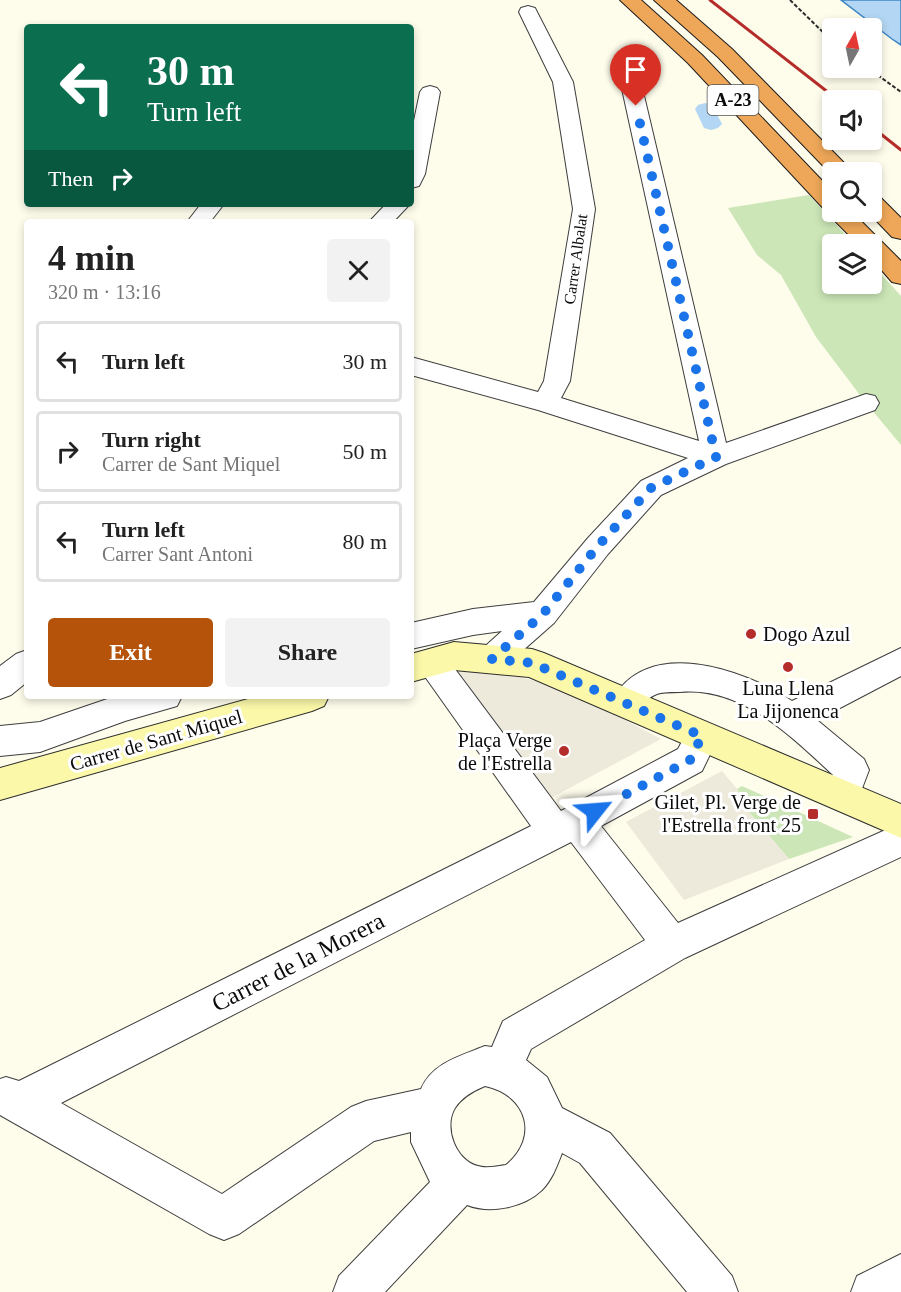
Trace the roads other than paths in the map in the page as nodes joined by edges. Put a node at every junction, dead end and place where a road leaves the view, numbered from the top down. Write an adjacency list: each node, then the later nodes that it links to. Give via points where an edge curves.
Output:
1 (630, 0): 8 (highway, A-23, via 695,59)
2 (664, 0): 6 (highway, A-23, via 725,53)
3 (528, 12): 18 (street, Carrer Albalat, via 563,82 584,208 557,381)
4 (627, 66): 20 (street)
5 (430, 92): 7 (street)
6 (833, 162)
7 (414, 174)
8 (822, 193)
9 (210, 207): 11 (street)
10 (882, 212): 13 (highway)
11 (200, 219)
12 (849, 222): 14 (highway)
13 (901, 232)
14 (860, 234)
15 (882, 256): 16 (highway)
16 (901, 276)
17 (414, 367): 18 (street)
18 (545, 403): 20 (street)
19 (866, 404): 20 (street)
20 (716, 457): 21 (street, via 651,488)
21 (543, 614): 22 (street, via 473,622); 23 (street)
22 (414, 635)
23 (492, 659): 26 (street, via 454,656); 30 (street, via 532,663)
24 (901, 661): 31 (street)
25 (24, 665): 27 (street)
26 (422, 665): 37 (street)
27 (0, 685)
28 (155, 699): 33 (street, Carrer de Sant Miquel, via 40,737)
29 (301, 699): 34 (street, Carrer de Sant Miquel)
30 (627, 704): 31 (street, via 643,684 681,676 710,678 745,690); 32 (street)
31 (792, 717): 35 (street, via 852,770)
32 (702, 736): 35 (street); 37 (street, via 690,760)
33 (0, 741)
34 (0, 784)
35 (843, 796): 36 (street)
36 (901, 821)
37 (566, 826): 39 (street); 41 (street, Carrer de la Morera)
38 (901, 839): 39 (street)
39 (672, 945): 40 (street, via 517,1035)
40 (503, 1068): 42 (street, via 485,1066 453,1078 441,1090); 43 (street, via 531,1088)
41 (10, 1098): 42 (street, via 224,1219 366,1122)
42 (433, 1107): 44 (street, via 433,1149 444,1168)
43 (545, 1121): 44 (street, via 545,1141 539,1159 513,1185 485,1190); 47 (street, via 595,1148)
44 (459, 1182): 46 (street)
45 (901, 1276): 48 (street)
46 (355, 1292)
47 (716, 1292)
48 (873, 1292)

